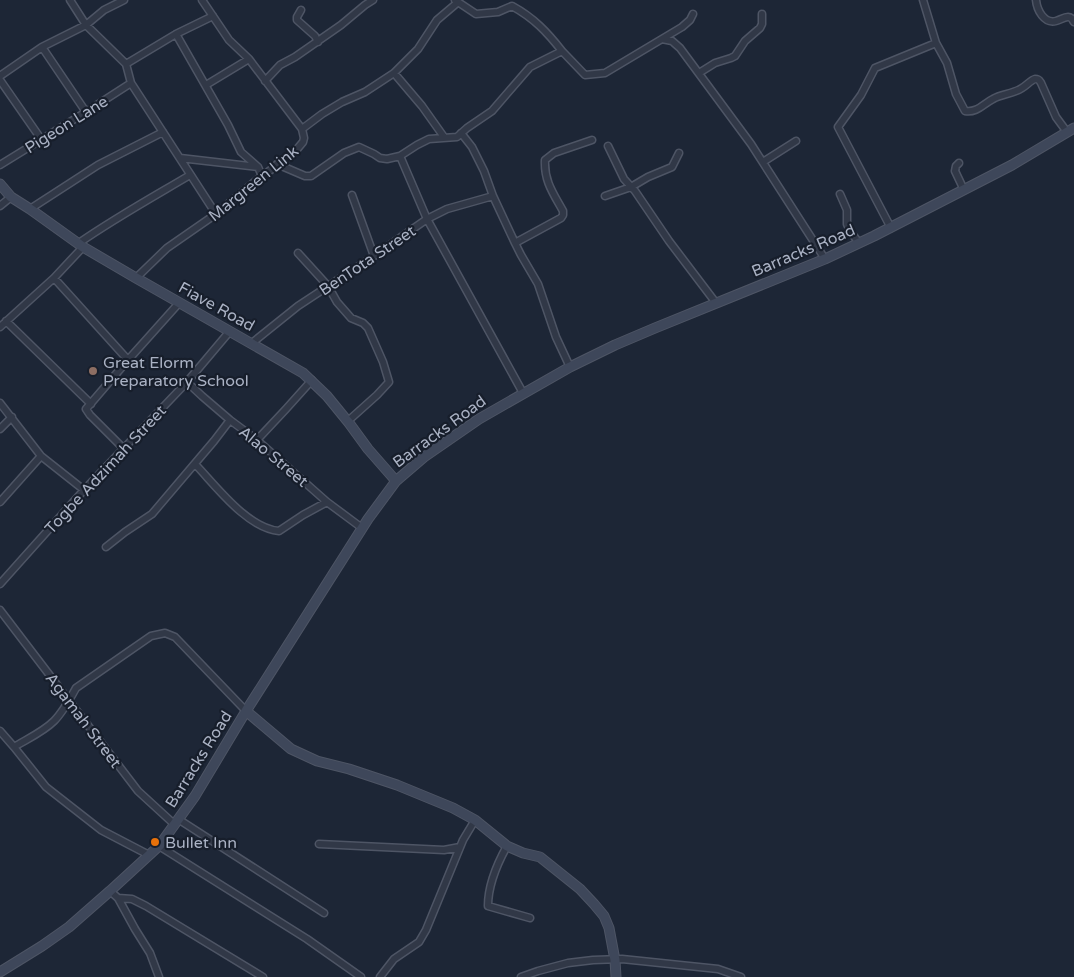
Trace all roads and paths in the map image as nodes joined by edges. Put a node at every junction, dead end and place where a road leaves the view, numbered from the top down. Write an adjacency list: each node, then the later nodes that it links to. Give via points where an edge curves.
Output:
1 (70, 0): 14 (street)
2 (124, 0): 14 (street, via 104,10)
3 (202, 0): 12 (street, Margreen Link)
4 (373, 0): 17 (street)
5 (923, 0): 18 (street)
6 (1036, 0): 13 (street, via 1039,12 1046,19 1056,21 1069,17)
7 (456, 1): 8 (street, via 476,14 498,12); 23 (street, via 437,20 418,49)
8 (512, 3): 20 (street, via 548,32)
9 (301, 10): 17 (street, via 297,20)
10 (693, 14): 16 (street, via 687,24)
11 (762, 14): 24 (street, via 760,28 735,56)
12 (213, 16): 15 (street); 21 (street, Margreen Link, via 229,40)
13 (1074, 22)
14 (86, 25): 19 (street); 22 (street)
15 (176, 34): 22 (street); 28 (street)
16 (662, 39): 20 (street, via 605,72 584,75); 24 (street, via 675,43)
17 (318, 42): 26 (street, via 280,65)
18 (936, 44): 31 (street, via 965,111 975,111 996,97 1015,93 1037,79 1056,117); 61 (street, via 875,68 838,127)
19 (42, 47): 25 (street); 29 (street)
20 (562, 51): 33 (street, via 530,68 492,111)
21 (250, 59): 26 (street, Margreen Link); 28 (street)
22 (126, 64): 27 (street)
23 (394, 72): 30 (street); 34 (street)
24 (699, 73): 42 (street)
25 (0, 78): 35 (street)
26 (265, 80): 30 (street, Margreen Link)
27 (131, 83): 29 (street, Pigeon Lane); 32 (street)
28 (206, 85): 46 (street, via 242,152)
29 (86, 112): 35 (street, Pigeon Lane)
30 (302, 129): 43 (street, Margreen Link, via 304,138 300,148)
31 (1070, 130): 51 (street, Barracks Road)
32 (163, 132): 41 (street); 58 (street, via 98,165)
33 (461, 133): 34 (street, via 457,137); 54 (street, via 472,147)
34 (444, 137): 40 (street, via 429,139)
35 (41, 139): 45 (street, Pigeon Lane)
36 (592, 140): 62 (street, via 554,153 545,160 548,183 563,215)
37 (796, 141): 42 (street)
38 (608, 146): 50 (street)
39 (678, 153): 50 (street, via 672,167)
40 (400, 156): 43 (street, via 380,158 359,147 344,153 311,176); 60 (street)
41 (180, 158): 46 (street); 47 (street)
42 (763, 162): 67 (street)
43 (278, 164): 48 (street, Margreen Link)
44 (959, 164): 51 (street, via 955,170)
45 (0, 165)
46 (258, 167): 48 (street)
47 (190, 175): 59 (street); 64 (street, via 112,220)
48 (262, 176): 59 (street, Margreen Link)
49 (0, 184): 56 (street, Fiave Road)
50 (631, 187): 55 (street); 72 (street)
51 (964, 190): 61 (street, Barracks Road)
52 (840, 194): 63 (street, via 847,210 847,224)
53 (352, 195): 66 (street)
54 (493, 196): 60 (street, BenTota Street, via 446,209); 62 (street)
55 (605, 196)
56 (11, 197): 57 (street); 58 (street, Fiave Road)
57 (0, 206)
58 (30, 209): 64 (street, Fiave Road)
59 (216, 214): 69 (street, Margreen Link, via 167,248)
60 (427, 219): 66 (street, BenTota Street); 81 (street)
61 (891, 228): 63 (street, Barracks Road)
62 (515, 243): 78 (street, via 538,284)
63 (859, 243): 67 (street, Barracks Road)
64 (81, 245): 68 (street); 69 (street, Fiave Road)
65 (298, 253): 70 (street)
66 (374, 256): 70 (street, BenTota Street)
67 (825, 259): 72 (street, Barracks Road)
68 (54, 278): 73 (street); 77 (street)
69 (136, 278): 71 (street, Fiave Road)
70 (328, 286): 76 (street, BenTota Street); 86 (street, via 351,318 368,328 389,382)
71 (179, 302): 75 (street, Fiave Road); 77 (street)
72 (716, 303): 78 (street, Barracks Road)
73 (6, 321): 74 (street); 83 (street)
74 (0, 328)
75 (230, 331): 76 (street, Fiave Road); 80 (street, Togbe Adzimah Street)
76 (252, 343): 79 (street, Fiave Road)
77 (128, 360): 83 (street)
78 (570, 366): 81 (street, Barracks Road)
79 (312, 380): 86 (street, Fiave Road); 88 (street)
80 (187, 382): 85 (street, Alao Street); 89 (street, Togbe Adzimah Street)
81 (523, 393): 92 (street, Barracks Road, via 445,442)
82 (0, 403): 84 (street)
83 (91, 404): 89 (street, via 86,409 88,413)
84 (12, 417): 87 (street); 90 (street)
85 (230, 420): 88 (street, Alao Street); 91 (street)
86 (348, 421): 92 (street, Fiave Road)
87 (0, 428)
88 (257, 440): 95 (street, Alao Street)
89 (124, 448): 93 (street, Togbe Adzimah Street)
90 (41, 456): 93 (street); 94 (street)
91 (195, 464): 95 (street, via 243,515 262,527 279,531); 97 (street, via 152,514)
92 (396, 481): 96 (street, Barracks Road)
93 (84, 490): 98 (street, Togbe Adzimah Street)
94 (0, 502)
95 (327, 502): 96 (street, Alao Street)
96 (362, 528): 101 (street, Barracks Road)
97 (106, 547)
98 (0, 584)
99 (0, 610): 100 (street, Agamah Street)
100 (69, 701): 101 (street, via 76,688 151,636 165,633 175,637); 103 (street, via 55,720); 105 (street, Agamah Street, via 138,791)
101 (246, 711): 104 (street, via 291,749 317,761 397,785); 105 (street, Barracks Road)
102 (0, 731): 103 (street)
103 (14, 747): 110 (street, via 46,787 101,830)
104 (475, 820): 108 (street); 109 (street)
105 (176, 822): 107 (street, Barracks Road); 113 (street, Agamah Street)
106 (319, 844): 109 (street, via 444,850)
107 (158, 846): 110 (street, Barracks Road); 119 (street, via 307,939)
108 (508, 846): 114 (street, via 493,876 488,906); 115 (street, via 540,857 580,889 604,916)
109 (460, 847): 120 (street, via 426,930 418,942 394,959)
110 (149, 855): 111 (street, Barracks Road)
111 (110, 892): 112 (street); 116 (street, Barracks Road, via 62,932)
112 (118, 898): 117 (street); 118 (street, via 132,899 146,906)
113 (324, 913)
114 (530, 918)
115 (615, 960): 121 (street, via 568,963); 122 (street); 123 (street, via 718,969)
116 (0, 972)
117 (160, 977)
118 (263, 977)
119 (361, 977)
120 (380, 977)
121 (520, 977)
122 (616, 977)
123 (741, 977)

